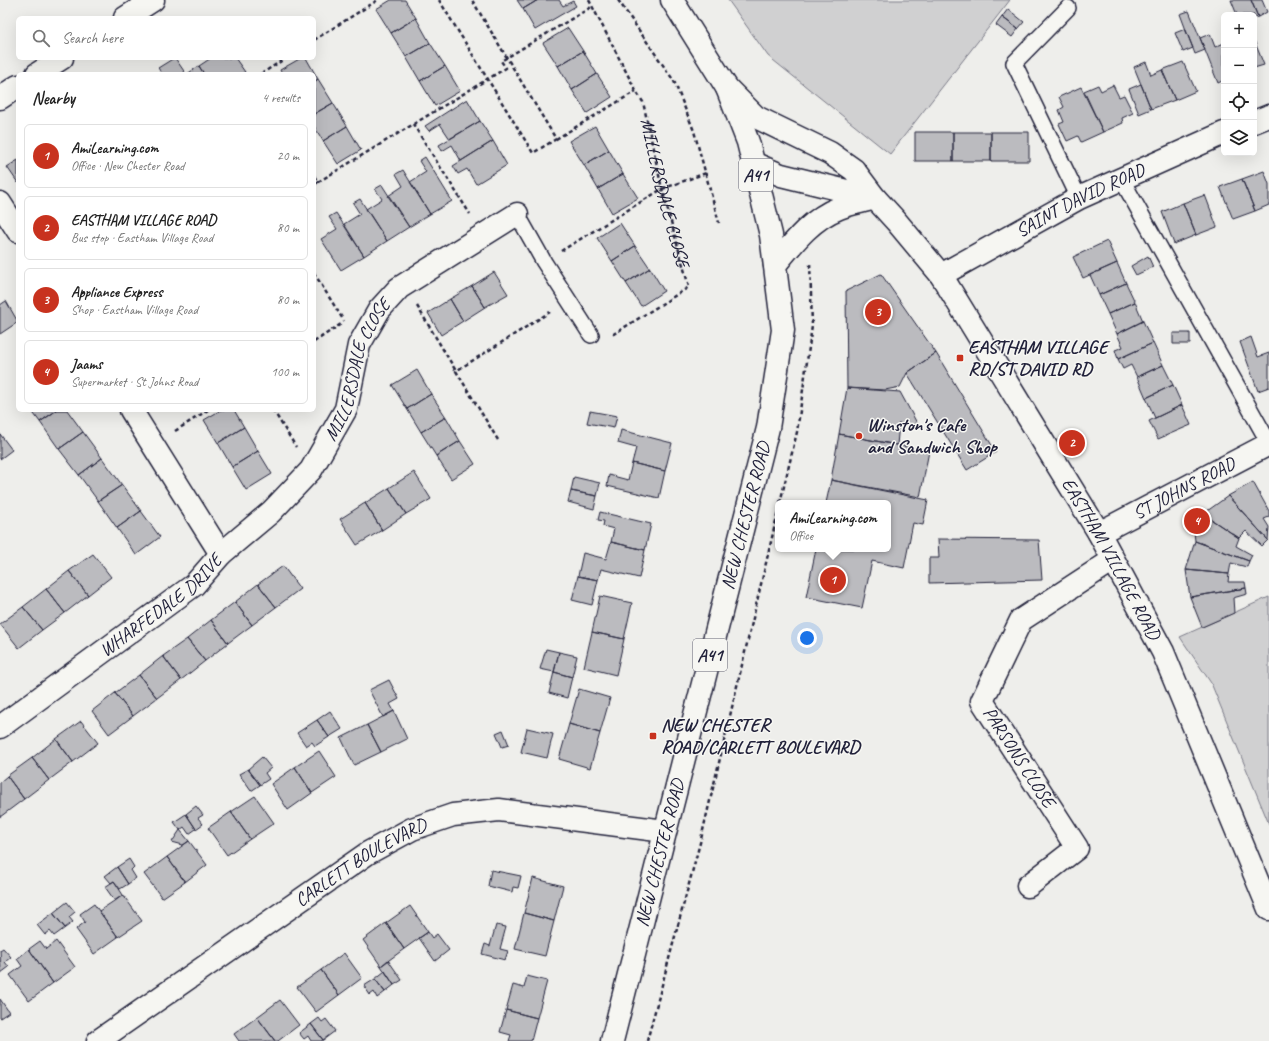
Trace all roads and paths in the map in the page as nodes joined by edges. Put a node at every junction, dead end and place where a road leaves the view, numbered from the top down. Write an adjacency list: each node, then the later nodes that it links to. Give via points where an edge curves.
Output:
1 (154, 0): 10 (main road)
2 (378, 0): 11 (path)
3 (438, 0): 17 (path)
4 (472, 0): 12 (path)
5 (589, 0): 8 (path, MILLERSDALE CLOSE)
6 (618, 0): 28 (path, via 674,80 694,131)
7 (672, 0): 19 (main road, NEW CHESTER ROAD / A41)
8 (593, 6): 12 (path); 20 (path, MILLERSDALE CLOSE)
9 (1068, 8): 34 (lane, via 1014,63)
10 (128, 16)
11 (316, 39)
12 (508, 58): 17 (path, via 501,61 506,68); 26 (path)
13 (59, 60): 15 (main road)
14 (283, 60): 16 (path)
15 (40, 72)
16 (264, 72)
17 (487, 80): 24 (path); 26 (path, via 533,153)
18 (16, 87): 21 (main road)
19 (727, 88): 27 (main road, NEW CHESTER ROAD / A41, via 748,142); 33 (main road, EASTHAM VILLAGE ROAD, via 756,117 830,153 854,170)
20 (636, 92): 26 (path); 32 (path, MILLERSDALE CLOSE, via 643,102)
21 (0, 98)
22 (1269, 116): 23 (main road)
23 (1257, 121)
24 (413, 124): 31 (path); 39 (path)
25 (1221, 134): 30 (main road, SAINT DAVID ROAD)
26 (556, 139)
27 (753, 163): 33 (main road, via 781,175); 41 (main road, NEW CHESTER ROAD / A41, via 771,234)
28 (706, 173): 32 (path); 37 (path)
29 (316, 179): 31 (path)
30 (1122, 180): 34 (main road, SAINT DAVID ROAD); 53 (lane)
31 (318, 182)
32 (662, 189): 40 (path); 46 (path, MILLERSDALE CLOSE, via 689,287 613,335)
33 (875, 198): 41 (main road, via 839,208 823,216 800,234); 42 (main road, EASTHAM VILLAGE ROAD)
34 (1079, 198): 42 (main road, SAINT DAVID ROAD)
35 (0, 203): 38 (main road)
36 (517, 214): 39 (main road, MILLERSDALE CLOSE); 40 (lane)
37 (719, 223)
38 (16, 228)
39 (484, 235): 44 (main road, MILLERSDALE CLOSE)
40 (544, 262): 45 (lane)
41 (775, 265): 61 (main road, NEW CHESTER ROAD / A41, via 783,330 768,428)
42 (941, 275): 57 (main road, EASTHAM VILLAGE ROAD)
43 (316, 276): 47 (path, via 345,322)
44 (404, 284): 48 (path); 55 (main road, MILLERSDALE CLOSE, via 380,310 359,345 346,409)
45 (569, 300): 46 (lane); 48 (path)
46 (591, 335)
47 (316, 341)
48 (456, 371): 52 (path)
49 (132, 412): 54 (main road, WHARFEDALE DRIVE)
50 (205, 412): 54 (path)
51 (274, 412): 55 (path)
52 (498, 440)
53 (1269, 444): 57 (main road, ST JOHNS ROAD)
54 (153, 445): 58 (main road, WHARFEDALE DRIVE)
55 (311, 470): 58 (main road, MILLERSDALE CLOSE, via 271,512)
56 (775, 525): 66 (path, via 701,839)
57 (1099, 534): 59 (main road, EASTHAM VILLAGE ROAD)
58 (221, 554): 60 (main road, WHARFEDALE DRIVE, via 194,585)
59 (1113, 560): 62 (main road, PARSONS CLOSE, via 1021,620 982,701 1077,848); 63 (main road, EASTHAM VILLAGE ROAD, via 1162,652)
60 (0, 728)
61 (665, 832): 64 (main road, CARLETT BOULEVARD, via 499,810 453,816 412,829 368,853); 65 (main road, NEW CHESTER ROAD / A41)
62 (1028, 886)
63 (1269, 909)
64 (98, 1041)
65 (612, 1041)
66 (647, 1041)

